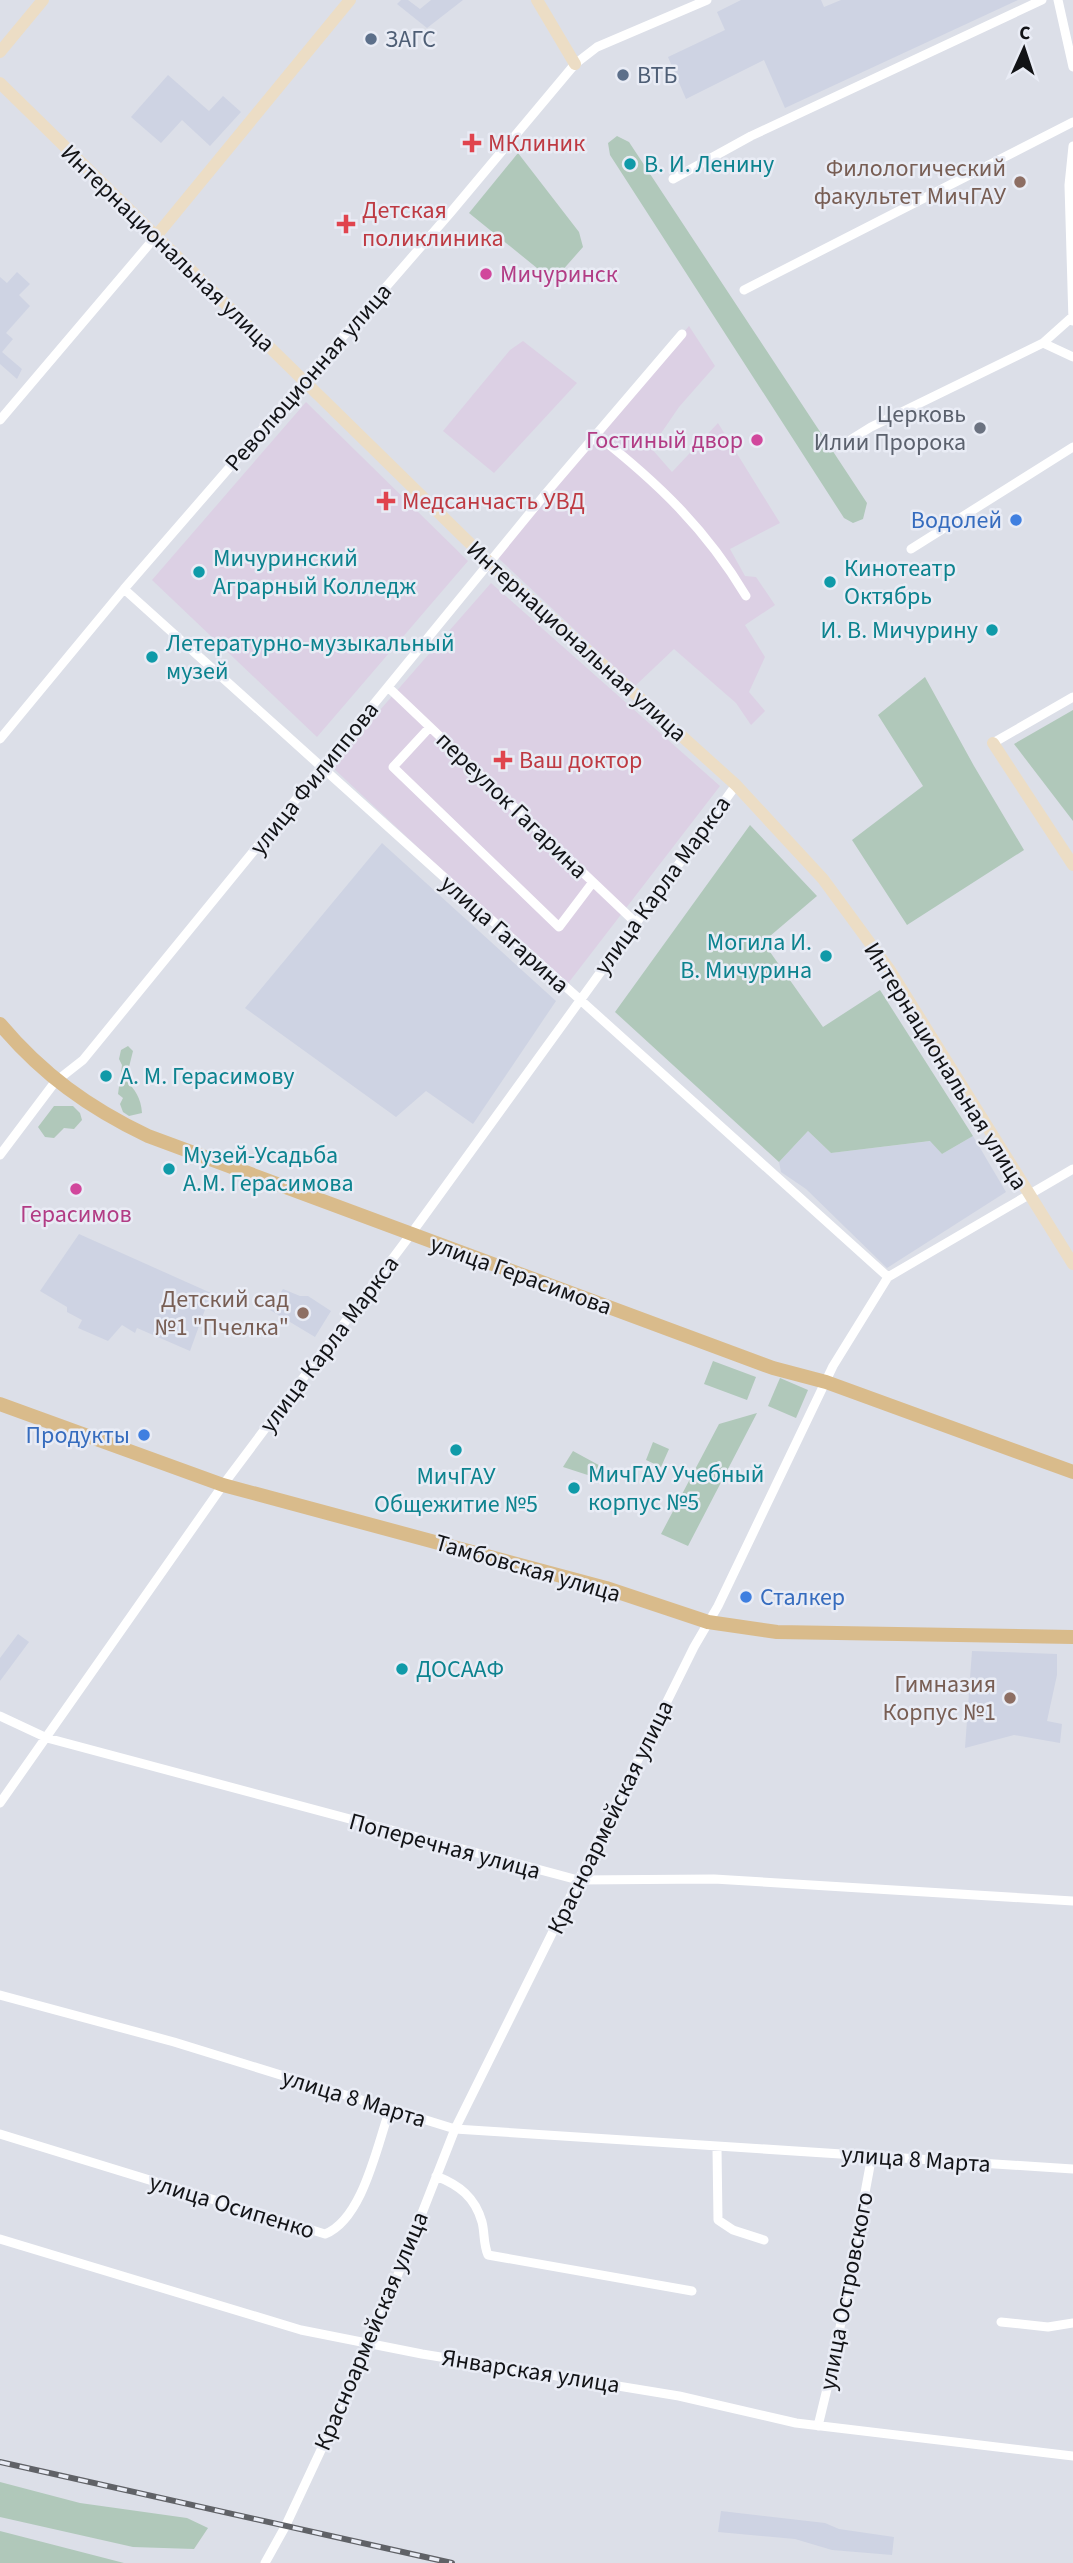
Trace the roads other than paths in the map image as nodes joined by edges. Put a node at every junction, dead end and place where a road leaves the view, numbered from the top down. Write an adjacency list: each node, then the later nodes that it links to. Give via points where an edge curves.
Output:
1 (43, 0): 7 (main road)
2 (350, 0): 14 (main road)
3 (537, 0): 8 (main road)
4 (707, 0): 8 (street, Революционная улица, via 597,47)
5 (1042, 0): 13 (street, via 751,136)
6 (1058, 0): 9 (street)
7 (0, 52)
8 (575, 64): 20 (street, Революционная улица)
9 (1073, 67)
10 (0, 83): 14 (main road, Интернациональная улица)
11 (1073, 122): 15 (street)
12 (1073, 146): 16 (street, via 1069,185)
13 (673, 179)
14 (158, 235): 20 (main road, Интернациональная улица); 21 (street)
15 (744, 290)
16 (1072, 320): 18 (street)
17 (682, 334): 22 (street, улица Филиппова)
18 (1043, 343): 19 (street); 23 (street)
19 (1073, 357)
20 (305, 381): 26 (main road, Интернациональная улица); 27 (street, Революционная улица)
21 (0, 420)
22 (597, 435): 26 (street, улица Филиппова); 28 (street, via 651,478 696,523)
23 (842, 445)
24 (1073, 447): 25 (street)
25 (911, 550)
26 (490, 563): 29 (street, улица Филиппова); 35 (main road, Интернациональная улица)
27 (124, 589): 32 (street, Революционная улица); 34 (street, улица Гагарина)
28 (746, 596)
29 (388, 688): 31 (street, переулок Гагарина); 34 (street, улица Филиппова)
30 (1073, 696): 33 (street)
31 (430, 727): 37 (street, переулок Гагарина); 37 (street, via 393,767 559,927)
32 (0, 739)
33 (993, 743): 36 (main road)
34 (324, 767): 39 (street, улица Гагарина); 41 (street, улица Филиппова, via 83,1060)
35 (736, 785): 38 (street, улица Карла Маркса); 44 (main road, Интернациональная улица, via 823,880 889,969)
36 (1073, 865)
37 (593, 882): 38 (street, переулок Гагарина)
38 (635, 922): 39 (street, улица Карла Маркса)
39 (578, 1000): 45 (street, улица Карла Маркса); 47 (street, улица Гагарина)
40 (0, 1024): 41 (main road, улица Герасимова)
41 (55, 1082): 42 (street, улица Филиппова); 45 (main road, улица Герасимова, via 148,1136)
42 (0, 1155)
43 (1073, 1168): 44 (street, Красноармейская улица)
44 (1029, 1196): 46 (main road, Интернациональная улица); 47 (street, Красноармейская улица)
45 (411, 1234): 48 (main road, улица Герасимова, via 773,1368); 51 (street, улица Карла Маркса)
46 (1073, 1264)
47 (888, 1277): 48 (street, Красноармейская улица)
48 (826, 1382): 50 (main road, улица Герасимова); 52 (street, Красноармейская улица)
49 (0, 1404): 51 (main road, Тамбовская улица)
50 (1073, 1472)
51 (223, 1485): 52 (main road, Тамбовская улица, via 606,1588); 55 (street, улица Карла Маркса)
52 (708, 1622): 53 (main road, Тамбовская улица, via 778,1632); 57 (street, Красноармейская улица)
53 (1073, 1637)
54 (0, 1716): 55 (street, Поперечная улица)
55 (47, 1738): 56 (street, улица Карла Маркса); 57 (street, Поперечная улица)
56 (0, 1803)
57 (578, 1881): 58 (street, Поперечная улица, via 714,1879); 61 (street, Красноармейская улица)
58 (1073, 1901)
59 (0, 1995): 60 (street, улица 8 Марта, via 174,2042)
60 (390, 2109): 61 (street, улица 8 Марта); 62 (street, улица Осипенко, via 353,2209 325,2234)
61 (455, 2129): 63 (street, улица 8 Марта); 66 (street, Красноармейская улица)
62 (0, 2134)
63 (717, 2148): 64 (street, улица 8 Марта); 68 (street, via 718,2220)
64 (872, 2155): 65 (street, улица 8 Марта); 73 (street, улица Островского)
65 (1073, 2169)
66 (436, 2176): 69 (street, via 467,2193 482,2224 488,2255); 72 (street, Красноармейская улица)
67 (0, 2239): 72 (street, Январская улица, via 288,2326)
68 (764, 2240)
69 (692, 2291)
70 (1001, 2322): 71 (street, via 1048,2327)
71 (1073, 2323)
72 (371, 2343): 73 (street, Январская улица, via 679,2396); 75 (street, Красноармейская улица)
73 (818, 2426): 74 (street, Январская улица)
74 (1073, 2456)
75 (265, 2563)

